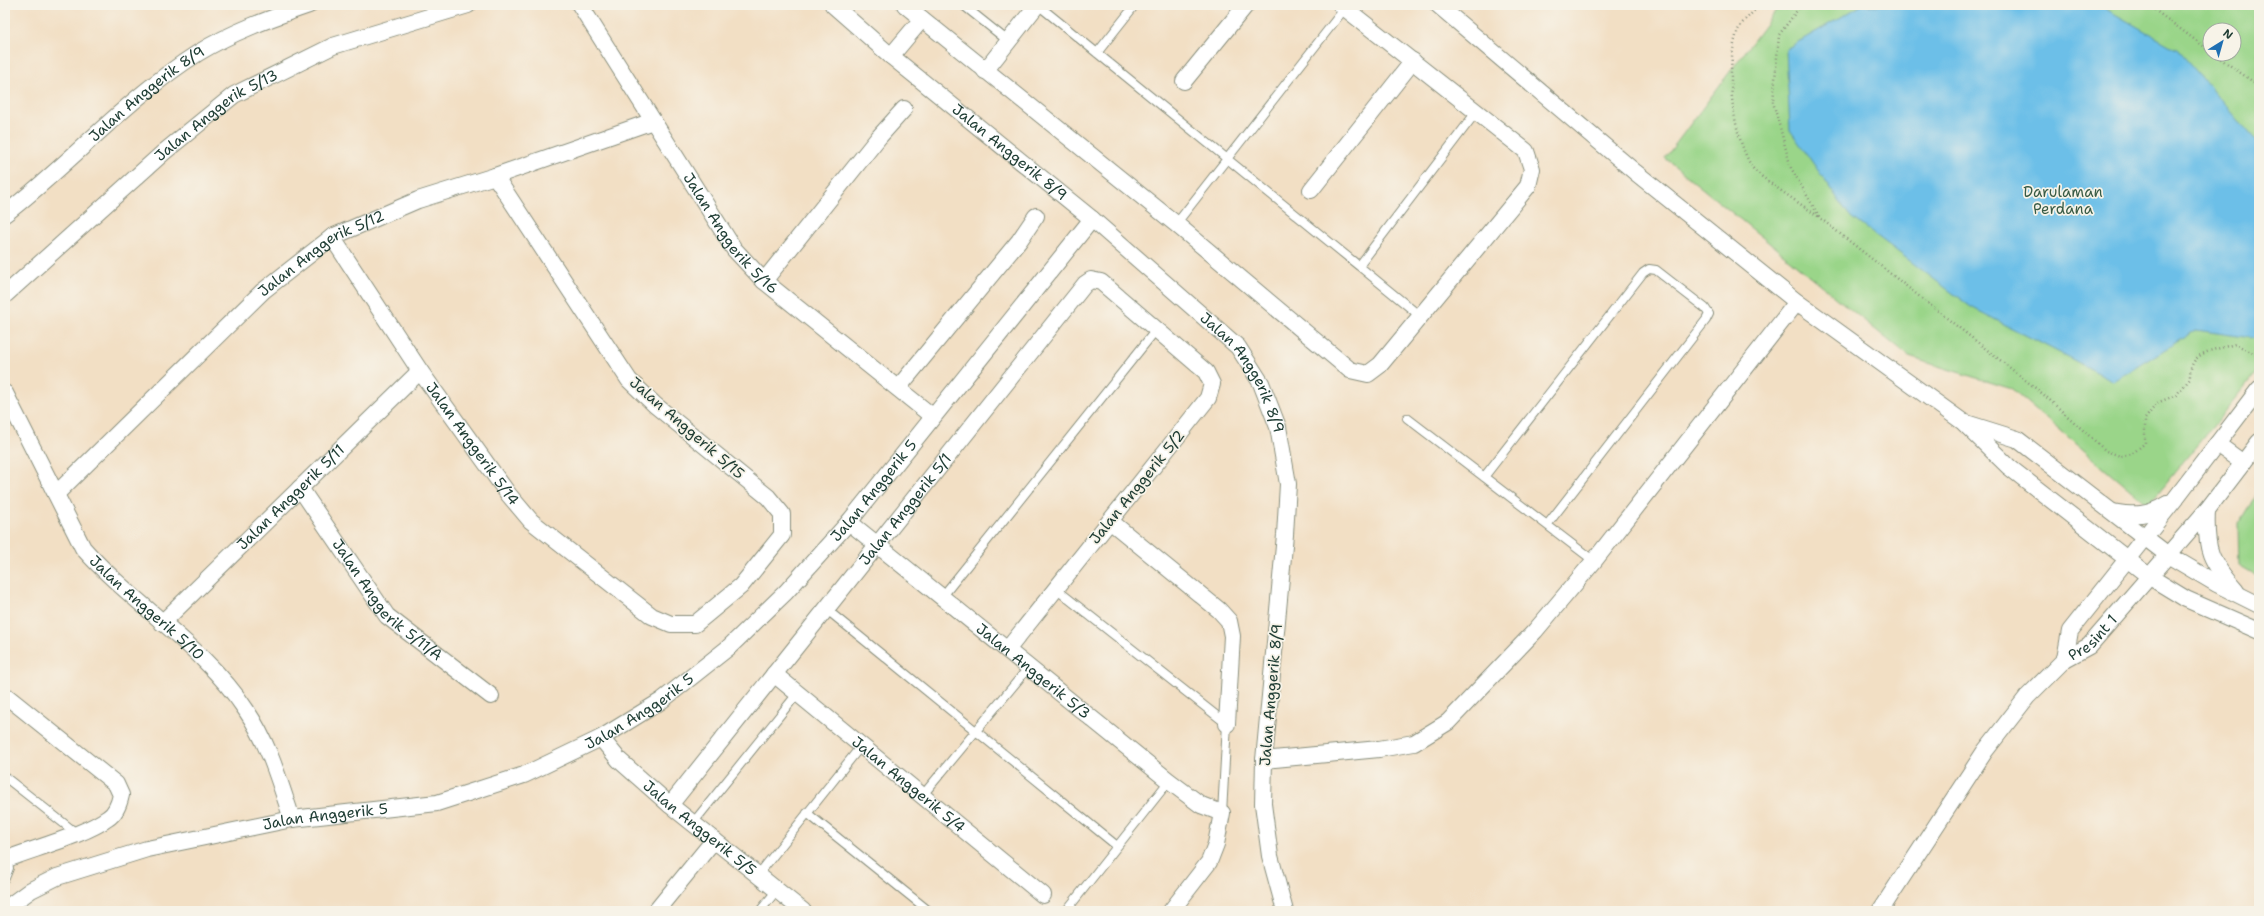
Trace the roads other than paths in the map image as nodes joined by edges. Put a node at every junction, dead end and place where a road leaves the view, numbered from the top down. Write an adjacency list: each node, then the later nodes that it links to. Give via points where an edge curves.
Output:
1 (308, 5): 25 (street, Jalan Anggerik 8/9, via 257,23 198,53 133,102)
2 (468, 5): 32 (street, Jalan Anggerik 5/13, via 333,46 234,95 164,152)
3 (580, 5): 21 (street, Jalan Anggerik 5/16)
4 (833, 5): 15 (street, Jalan Anggerik 8/9)
5 (905, 5): 12 (street)
6 (963, 5): 13 (lane)
7 (1037, 5): 13 (street); 14 (lane)
8 (1135, 5): 14 (lane)
9 (1246, 5): 18 (street)
10 (1438, 5): 33 (street, via 1635,172)
11 (1343, 7): 16 (street); 22 (lane)
12 (922, 19): 15 (street); 17 (street)
13 (1008, 41): 17 (street)
14 (1097, 53): 22 (lane)
15 (891, 56): 27 (street, Jalan Anggerik 8/9)
16 (1413, 61): 20 (street); 24 (street)
17 (984, 71): 28 (street)
18 (1184, 81)
19 (904, 109): 31 (street)
20 (1477, 111): 30 (lane); 34 (street, via 1526,151 1532,169 1528,186)
21 (653, 121): 23 (street, Jalan Anggerik 5/12); 31 (street, Jalan Anggerik 5/16, via 734,248)
22 (1226, 158): 28 (lane); 30 (lane)
23 (495, 176): 29 (street, Jalan Anggerik 5/12, via 418,200); 66 (street, Jalan Anggerik 5/15, via 629,380 655,405 768,497 782,514 782,535 741,586 695,624 671,624)
24 (1311, 190)
25 (5, 214)
26 (1036, 216): 37 (street, via 1019,241)
27 (1092, 219): 40 (street, Jalan Anggerik 5); 80 (street, Jalan Anggerik 8/9, via 1238,347 1261,383 1278,427 1288,484)
28 (1176, 224): 34 (street, via 1350,370 1368,374 1380,365)
29 (332, 237): 36 (street, Jalan Anggerik 5/14); 48 (street, Jalan Anggerik 5/12, via 263,291)
30 (1359, 266): 34 (lane)
31 (764, 281): 37 (street, Jalan Anggerik 5/16)
32 (5, 295)
33 (1797, 302): 42 (street); 59 (street)
34 (1420, 316)
35 (1156, 330): 52 (street, Jalan Anggerik 5/2, via 1206,372 1212,384 1208,398); 56 (street, Jalan Anggerik 5/1, via 1101,282 1091,280 1085,284); 63 (lane)
36 (420, 371): 47 (street, Jalan Anggerik 5/11); 66 (street, Jalan Anggerik 5/14, via 487,466 531,521)
37 (898, 388): 40 (street, Jalan Anggerik 5/16)
38 (2259, 389): 44 (street, Presint 1)
39 (5, 392): 48 (street, Jalan Anggerik 5/10)
40 (932, 416): 53 (street, Jalan Anggerik 5)
41 (1408, 418): 46 (lane)
42 (1963, 422): 51 (street, via 2018,438); 58 (street, via 2009,467)
43 (2259, 442): 45 (street, Presint 1)
44 (2217, 444): 45 (street); 49 (street, Presint 1)
45 (2243, 462): 50 (street, Presint 1)
46 (1484, 477): 54 (lane); 54 (lane, via 1643,273 1649,269 1656,270 1705,308 1709,314)
47 (300, 488): 67 (street, Jalan Anggerik 5/11); 75 (street, Jalan Anggerik 5/11/A, via 387,616)
48 (56, 494): 67 (street, Jalan Anggerik 5/10, via 83,548 100,567)
49 (2175, 499): 51 (street, via 2145,516); 55 (street, Presint 1)
50 (2207, 510): 57 (street, Presint 1); 62 (street, via 2208,547 2215,567)
51 (2110, 511): 55 (street)
52 (1110, 521): 61 (street, Jalan Anggerik 5/2); 76 (street, via 1229,621 1232,636)
53 (849, 522): 56 (street, Jalan Anggerik 5/3); 78 (street, Jalan Anggerik 5, via 786,592 728,648 662,701)
54 (1547, 525): 59 (lane)
55 (2144, 537): 57 (street); 58 (street, Presint 1)
56 (878, 544): 63 (street, Jalan Anggerik 5/3); 65 (street, Jalan Anggerik 5/1)
57 (2168, 555): 60 (street, Presint 1); 62 (street)
58 (2128, 559): 60 (street); 70 (street, Presint 1, via 2070,631)
59 (1594, 561): 80 (street, via 1470,700 1448,722 1430,734 1414,742 1379,749)
60 (2150, 578): 68 (street, via 2186,599); 70 (street, Presint 1, via 2089,646)
61 (1056, 589): 69 (street, Jalan Anggerik 5/2); 76 (lane)
62 (2240, 596): 64 (street)
63 (942, 597): 69 (street, Jalan Anggerik 5/3)
64 (2259, 605)
65 (826, 609): 72 (street, Jalan Anggerik 5/1); 77 (lane)
66 (652, 616)
67 (162, 623): 87 (street, Jalan Anggerik 5/10, via 209,665 246,709 270,752)
68 (2259, 631)
69 (1007, 650): 71 (street, Jalan Anggerik 5/3)
70 (2065, 659): 105 (street, via 2027,697 1985,750)
71 (1029, 667): 77 (lane); 82 (street, Jalan Anggerik 5/3)
72 (774, 674): 73 (street, Jalan Anggerik 5/4); 84 (street, Jalan Anggerik 5/1)
73 (797, 694): 79 (street, Jalan Anggerik 5/4); 88 (lane)
74 (5, 695): 89 (street, via 116,784 120,790 120,802 112,815)
75 (491, 696)
76 (1227, 724): 86 (lane)
77 (977, 730): 83 (lane); 91 (lane)
78 (602, 738): 84 (street, Jalan Anggerik 5/5, via 618,760); 87 (street, Jalan Anggerik 5, via 524,775 437,803)
79 (861, 746): 83 (street, Jalan Anggerik 5/4); 85 (lane)
80 (1264, 760): 104 (street, Jalan Anggerik 8/9, via 1263,804 1270,856)
81 (5, 777): 89 (lane)
82 (1169, 781): 86 (street, Jalan Anggerik 5/3, via 1201,805); 91 (lane)
83 (922, 796): 96 (street, Jalan Anggerik 5/4)
84 (670, 804): 88 (street, Jalan Anggerik 5/5)
85 (807, 813): 93 (lane); 101 (lane)
86 (1222, 813): 103 (street, via 1216,844 1209,862)
87 (292, 819): 97 (street, Jalan Anggerik 5, via 108,859 57,877 26,893)
88 (693, 823): 90 (street, Jalan Anggerik 5/5)
89 (76, 833): 92 (street)
90 (714, 840): 93 (street, Jalan Anggerik 5/5); 98 (street)
91 (1117, 846): 102 (lane)
92 (6, 858): 94 (lane, via 10,868)
93 (758, 875): 95 (street, Jalan Anggerik 5/5)
94 (5, 878)
95 (777, 890): 99 (lane); 100 (street, Jalan Anggerik 5/5)
96 (1043, 895)
97 (5, 909)
98 (656, 911)
99 (760, 911)
100 (803, 911)
101 (929, 911)
102 (1066, 911)
103 (1171, 911)
104 (1285, 911)
105 (1880, 911)

